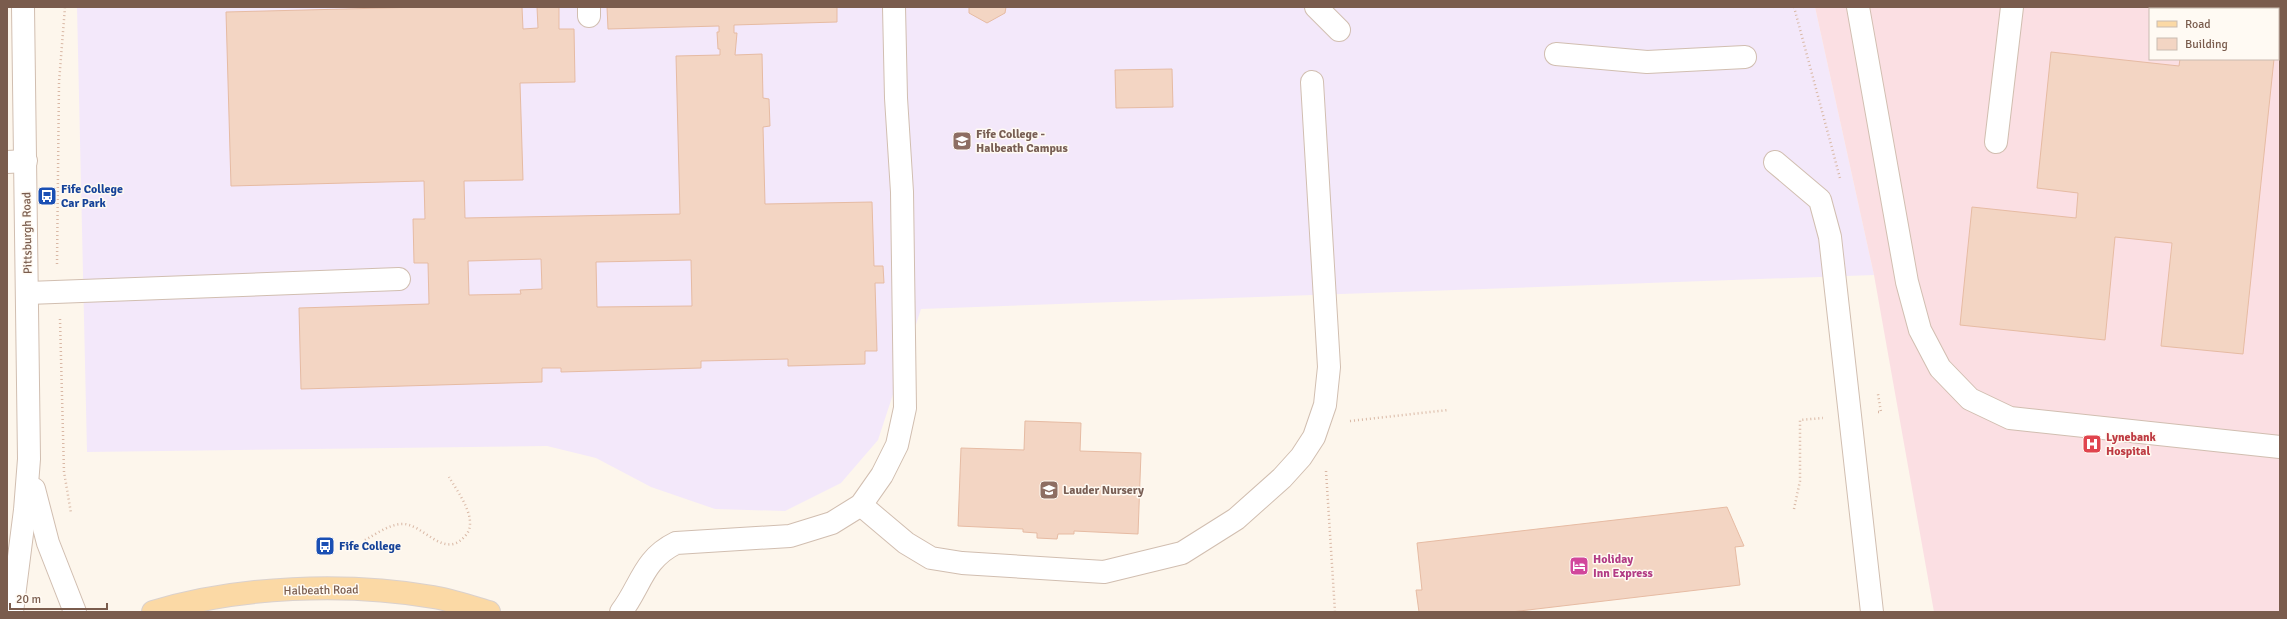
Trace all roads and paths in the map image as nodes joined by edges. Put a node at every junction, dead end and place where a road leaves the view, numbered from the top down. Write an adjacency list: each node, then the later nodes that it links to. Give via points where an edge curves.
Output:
1 (23, 7): 11 (street, Pittsburgh Road)
2 (894, 7): 21 (street, via 902,192 905,408 898,445 882,475)
3 (1316, 7): 6 (street)
4 (1858, 7): 17 (street, via 1907,282 1920,330 1940,368 1970,399 2010,418)
5 (2012, 7): 10 (street)
6 (1339, 30)
7 (1556, 54): 8 (street, via 1647,62)
8 (1745, 57)
9 (1312, 82): 21 (street, via 1329,367 1325,405 1314,437 1301,457 1282,478 1236,519 1182,554 1104,572 962,563 931,558 906,543)
10 (1996, 142)
11 (16, 161): 14 (street, Pittsburgh Road)
12 (1775, 162): 29 (street, via 1820,200 1830,237)
13 (399, 279): 14 (street)
14 (28, 293): 18 (street, Pittsburgh Road)
15 (1448, 410): 16 (path)
16 (1347, 422)
17 (2280, 447)
18 (29, 459): 24 (street, Pittsburgh Road); 25 (street, Pittsburgh Road, via 40,518)
19 (1326, 464): 28 (path)
20 (449, 477): 22 (path, via 467,510 470,524 468,534 460,542 449,545 438,543 412,527 402,524 390,526)
21 (861, 505): 23 (street, via 832,523 790,536 676,543 651,561 640,577)
22 (365, 540)
23 (626, 609)
24 (12, 612)
25 (75, 612)
26 (153, 612): 27 (main road, Halbeath Road, via 172,606 261,591 351,587 434,597)
27 (489, 612)
28 (1335, 612)
29 (1872, 612)

